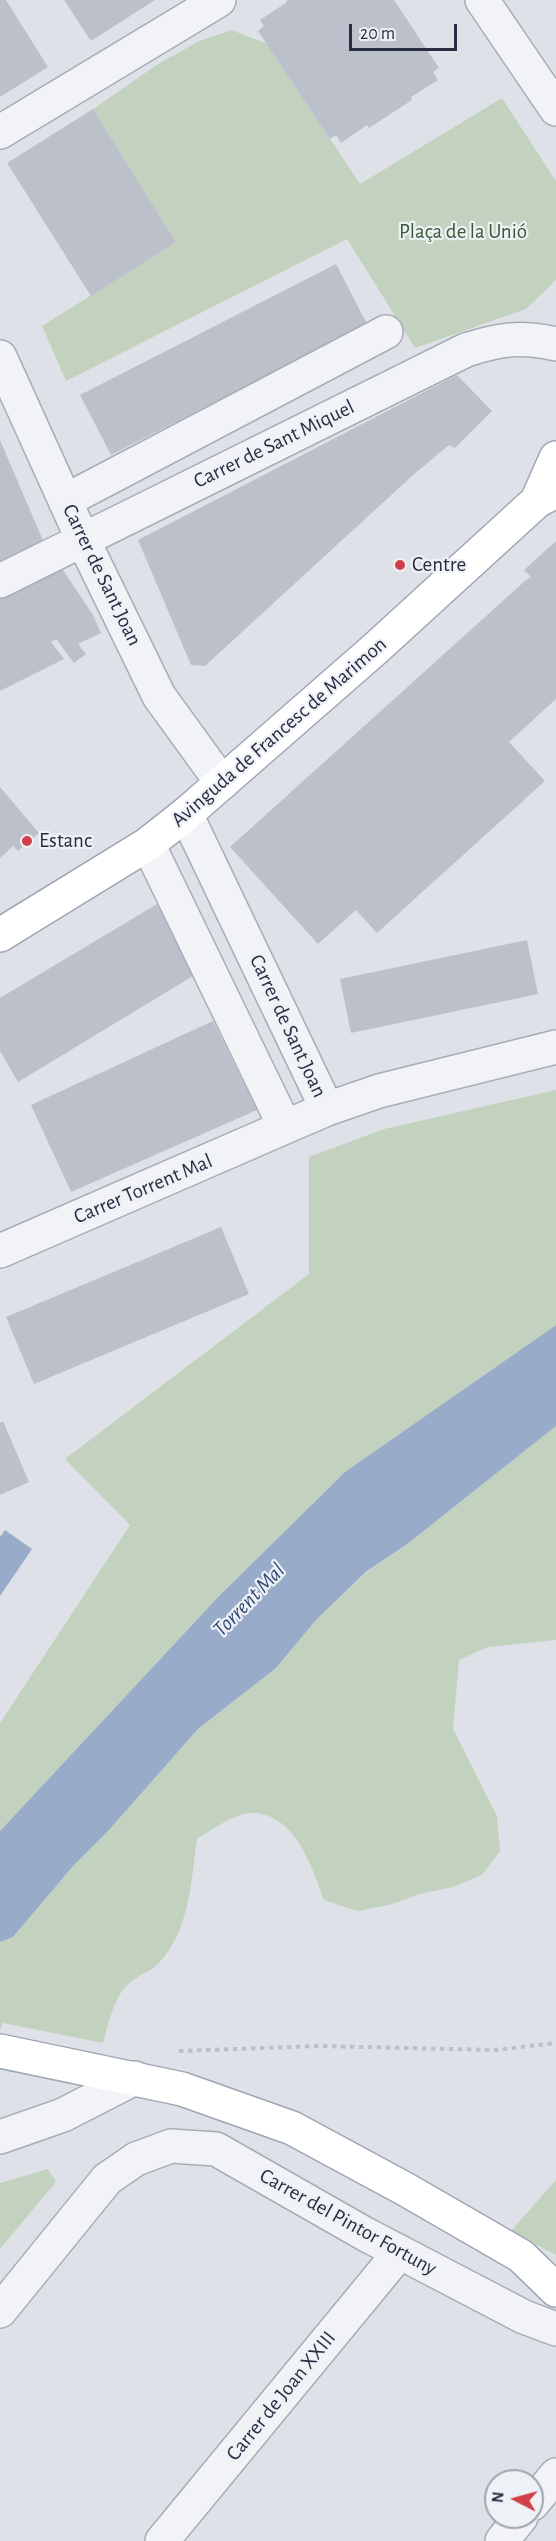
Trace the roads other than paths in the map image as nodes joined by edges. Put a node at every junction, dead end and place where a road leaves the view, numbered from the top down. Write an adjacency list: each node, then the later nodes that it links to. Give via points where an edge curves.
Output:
1 (219, 0): 4 (street)
2 (482, 0): 3 (street)
3 (554, 97)
4 (0, 132)
5 (386, 332): 10 (street)
6 (556, 344): 11 (street, Carrer de Sant Miquel, via 501,339 466,350)
7 (0, 357): 10 (street, Carrer de Sant Joan)
8 (556, 458): 9 (main road, Avinguda de Francesc de Marimon)
9 (546, 496): 13 (main road, Avinguda de Francesc de Marimon)
10 (65, 501): 11 (street, Carrer de Sant Joan)
11 (82, 538): 12 (street, Carrer de Sant Miquel); 13 (street, Carrer de Sant Joan, via 159,696)
12 (0, 581)
13 (222, 783): 14 (main road, Avinguda de Francesc de Marimon)
14 (186, 814): 15 (main road, Avinguda de Francesc de Marimon); 18 (street, Carrer de Sant Joan)
15 (148, 844): 16 (main road, Avinguda de Francesc de Marimon); 19 (street)
16 (0, 935)
17 (556, 1047): 18 (street, via 379,1091)
18 (327, 1109): 19 (street, Carrer de Sant Joan)
19 (285, 1127): 20 (street, Carrer Torrent Mal)
20 (0, 1251)
21 (0, 2051): 22 (main road)
22 (135, 2078): 23 (street, via 63,2115); 25 (main road, via 292,2128)
23 (0, 2137)
24 (400, 2252): 28 (street, Carrer del Pintor Fortuny, via 216,2149 171,2146 136,2159 107,2179); 29 (street, Carrer del Pintor Fortuny, via 524,2317); 33 (street, Carrer de Joan XXIII)
25 (521, 2256): 26 (main road); 27 (main road)
26 (556, 2260)
27 (556, 2290)
28 (0, 2311)
29 (556, 2329)
30 (556, 2475): 31 (street)
31 (544, 2490)
32 (512, 2529): 34 (street)
33 (162, 2541)
34 (502, 2541)

